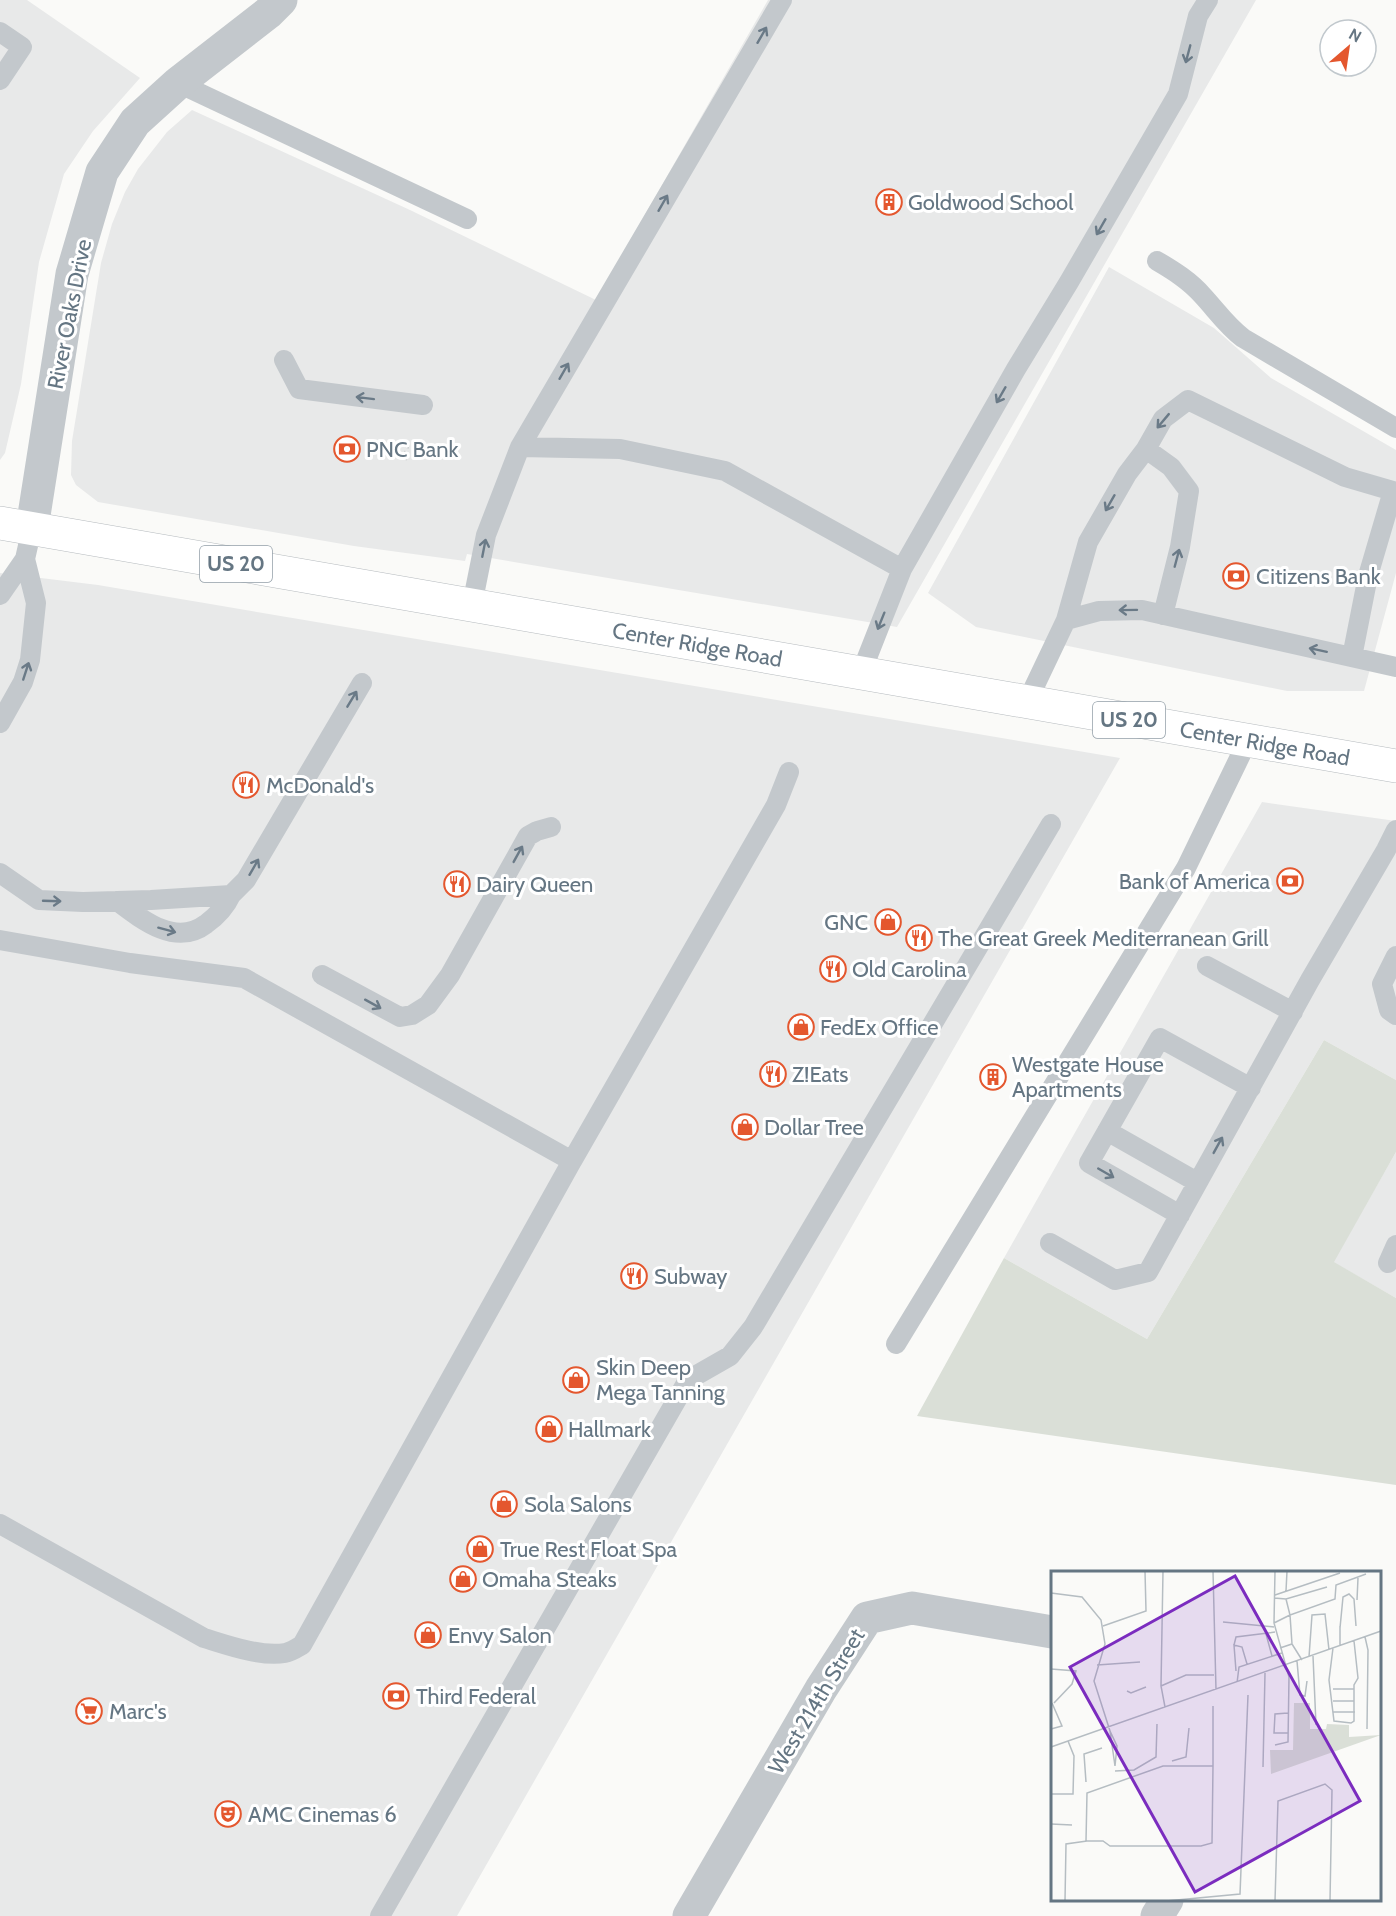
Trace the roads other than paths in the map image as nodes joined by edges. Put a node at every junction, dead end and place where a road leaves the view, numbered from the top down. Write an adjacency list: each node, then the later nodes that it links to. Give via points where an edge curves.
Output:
1 (281, 0): 6 (street, River Oaks Drive)
2 (782, 0): 12 (lane, one-way to 2)
3 (1208, 0): 17 (lane, one-way to 17, via 1198,16 1178,94)
4 (0, 32): 5 (lane, via 22,47)
5 (0, 80)
6 (178, 83): 7 (lane); 16 (street, River Oaks Drive, via 135,122 102,172 72,274)
7 (467, 219)
8 (1156, 261): 11 (lane, via 1191,284 1243,338)
9 (284, 360): 10 (lane, one-way to 9, via 299,389)
10 (423, 405)
11 (1396, 428)
12 (520, 447): 17 (lane, via 620,449 725,471); 19 (lane, one-way to 12, via 486,535)
13 (1146, 449): 14 (lane, one-way to 13, via 1346,477 1188,400 1163,419); 20 (lane, one-way to 13, via 1189,491 1171,467); 21 (lane, one-way to 21, via 1088,542)
14 (1395, 491): 22 (lane, via 1368,576)
15 (0, 523): 16 (main road, Center Ridge Road / US 20)
16 (28, 544): 18 (lane); 19 (main road, Center Ridge Road / US 20); 27 (lane, one-way to 16, via 23,682 30,660 36,603)
17 (902, 569): 24 (lane, one-way to 24)
18 (0, 595)
19 (472, 605): 24 (main road, Center Ridge Road / US 20)
20 (1163, 615): 21 (lane, one-way to 21, via 1142,610 1099,611); 22 (lane, one-way to 20)
21 (1066, 620): 26 (lane)
22 (1352, 657): 23 (lane)
23 (1396, 667)
24 (861, 673): 26 (main road, Center Ridge Road / US 20)
25 (362, 683): 35 (lane, one-way to 25, via 246,880)
26 (1027, 702): 28 (main road, Center Ridge Road / US 20)
27 (0, 723)
28 (1248, 740): 29 (main road, Center Ridge Road / US 20); 51 (lane, via 1186,868)
29 (1396, 766)
30 (789, 772): 45 (lane, via 776,805)
31 (1051, 824): 55 (lane, via 753,1327 730,1356 688,1380)
32 (551, 827): 40 (lane, one-way to 32, via 400,1017 428,1005 450,975 528,836)
33 (1396, 830): 41 (lane)
34 (1, 873): 36 (lane, one-way to 36, via 39,900)
35 (231, 895): 36 (lane); 36 (lane, one-way to 35, via 160,929 183,933 202,927 219,915)
36 (117, 901)
37 (0, 940): 45 (lane, via 244,978)
38 (1396, 956): 42 (lane, via 1382,984 1389,1010)
39 (1207, 966): 41 (lane)
40 (322, 975)
41 (1293, 1012): 43 (lane)
42 (1396, 1014)
43 (1251, 1088): 44 (lane, via 1160,1038); 46 (lane, one-way to 43)
44 (1107, 1131): 46 (lane); 47 (lane, one-way to 47, via 1089,1163)
45 (572, 1161): 52 (lane, via 302,1645 287,1653 269,1653 204,1638)
46 (1197, 1182): 47 (lane)
47 (1180, 1215): 48 (lane, via 1148,1272 1115,1280)
48 (1050, 1243)
49 (1396, 1245): 50 (lane)
50 (1388, 1263)
51 (896, 1344)
52 (0, 1524)
53 (1051, 1632): 56 (street, West 214th Street, via 912,1608 867,1618 821,1689)
54 (1166, 1901): 57 (street)
55 (380, 1916)
56 (689, 1916)
57 (1157, 1916)

